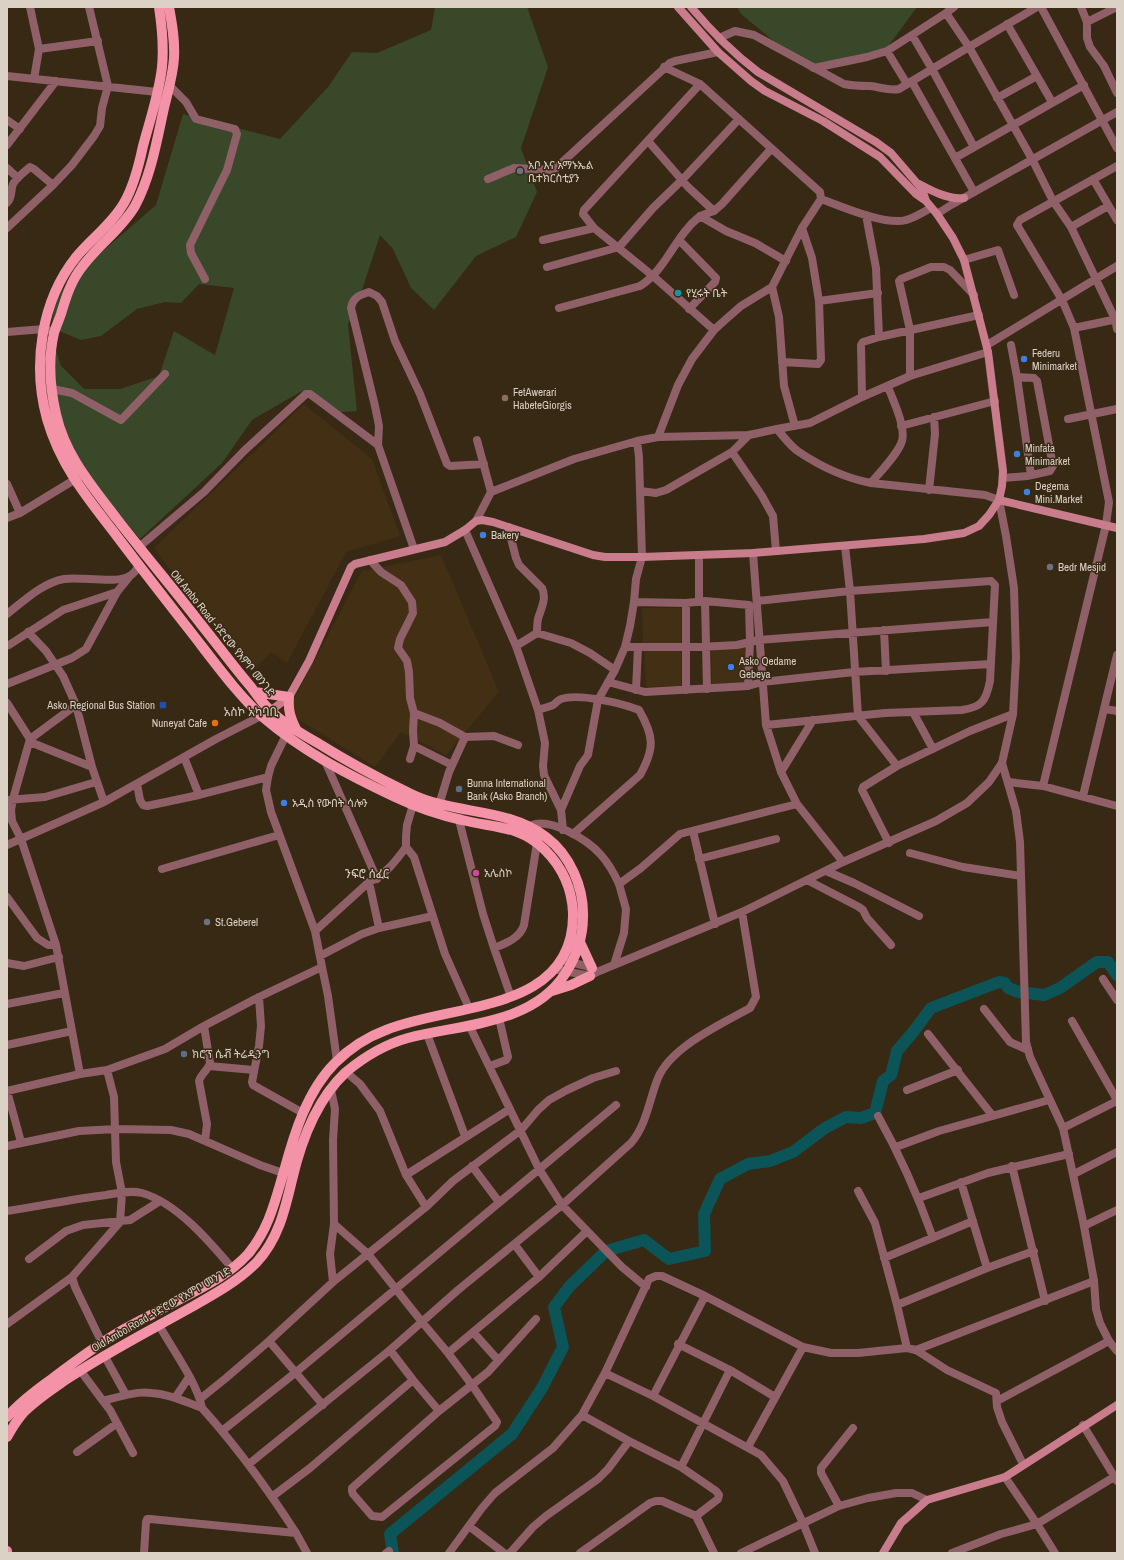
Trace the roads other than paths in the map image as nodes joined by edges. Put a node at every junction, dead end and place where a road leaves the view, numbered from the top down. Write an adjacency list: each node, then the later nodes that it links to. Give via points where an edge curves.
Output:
1 (30, 7): 19 (street)
2 (90, 7): 17 (street)
3 (159, 7): 34 (main road, Old Ambo Road -የድሮው የአምቦ መንገድ, via 162,70)
4 (169, 7): 31 (main road, Old Ambo Road -የድሮው የአምቦ መንገድ, via 174,42)
5 (678, 7): 21 (main road)
6 (691, 7): 16 (main road)
7 (954, 7): 12 (street)
8 (1037, 7): 14 (street)
9 (1041, 7): 32 (street)
10 (1081, 7): 13 (street)
11 (1117, 7): 13 (street)
12 (946, 13): 15 (street); 18 (street)
13 (1087, 22): 35 (street, via 1090,47 1104,66)
14 (1007, 24): 18 (street); 26 (street)
15 (912, 35): 20 (street); 24 (street)
16 (717, 36): 23 (street, via 735,31 754,36); 36 (main road, via 744,62)
17 (98, 41): 19 (street); 33 (street)
18 (969, 47): 24 (street); 37 (street)
19 (39, 49): 27 (street)
20 (887, 50): 23 (street); 29 (street)
21 (718, 52): 22 (street, via 675,61); 39 (main road, via 751,81)
22 (664, 67): 30 (street); 56 (street, via 556,168 514,168)
23 (814, 68): 29 (street, via 844,84 856,87 869,86 893,90)
24 (932, 69): 29 (street); 48 (street)
25 (7, 76): 27 (street)
26 (1037, 76): 37 (street); 38 (street)
27 (34, 79): 28 (street)
28 (56, 81): 33 (street); 45 (street)
29 (910, 83): 51 (street)
30 (700, 84): 41 (street); 46 (street)
31 (169, 85): 88 (street, via 186,102 196,119 227,127 235,130 237,134 227,170 190,245 191,253); 103 (main road, Old Ambo Road -የድሮው የአምቦ መንገድ, via 153,155 139,198 127,219 81,268)
32 (1084, 85): 38 (street); 43 (street)
33 (108, 86): 34 (street); 60 (street, via 100,126 72,165)
34 (157, 92): 103 (main road, Old Ambo Road -የድሮው የአምቦ መንገድ, via 136,175 124,203 68,269 52,301)
35 (1117, 93)
36 (793, 94): 39 (main road); 59 (main road, via 876,142 891,153)
37 (998, 98): 44 (street)
38 (1052, 102): 44 (street)
39 (788, 103): 64 (main road, via 824,121 880,157 916,194)
40 (1117, 112): 43 (street)
41 (739, 119): 50 (street); 57 (street)
42 (7, 120): 45 (street)
43 (1102, 120): 49 (street); 52 (street)
44 (1013, 126): 48 (street); 52 (street)
45 (20, 129): 47 (street)
46 (648, 141): 57 (street); 75 (street, via 584,210 584,217)
47 (7, 145)
48 (974, 147): 51 (street)
49 (1117, 148)
50 (771, 149): 63 (street, via 820,192); 68 (street)
51 (955, 158): 61 (street)
52 (1032, 159): 61 (street); 65 (street)
53 (1117, 166): 58 (street)
54 (7, 168): 55 (street)
55 (18, 178): 60 (street, via 30,168); 66 (street, via 13,184 12,195)
56 (488, 179)
57 (683, 179): 68 (street); 79 (street)
58 (1094, 179): 65 (street); 67 (street)
59 (918, 183): 62 (main road, via 932,191 957,199); 64 (main road)
60 (53, 185): 74 (street)
61 (974, 192): 62 (street)
62 (964, 198): 69 (street)
63 (821, 199): 70 (street); 76 (street)
64 (926, 200): 69 (main road)
65 (1053, 201): 73 (street); 93 (street, via 1020,220 1017,225)
66 (7, 203)
67 (1108, 206): 72 (street); 73 (street)
68 (714, 211): 71 (street)
69 (934, 211): 70 (street, via 902,221); 82 (main road, via 953,238)
70 (866, 215): 90 (street)
71 (700, 216): 78 (street); 83 (street)
72 (1117, 220)
73 (1071, 227): 87 (street)
74 (7, 228)
75 (594, 228): 77 (street); 79 (street)
76 (802, 228): 83 (street); 94 (street, via 812,258)
77 (543, 240)
78 (679, 240): 86 (street); 96 (street, via 716,278)
79 (619, 246): 84 (street); 86 (street)
80 (1007, 247): 81 (street)
81 (998, 250): 82 (street); 92 (street)
82 (964, 260): 91 (main road)
83 (786, 261): 89 (street)
84 (547, 266)
85 (1117, 266): 87 (street)
86 (653, 276): 95 (street, via 640,286); 96 (street)
87 (1096, 278): 93 (street); 98 (street)
88 (204, 279)
89 (772, 287): 101 (street, via 741,306); 108 (street, via 779,317)
90 (878, 293): 94 (street); 105 (street)
91 (974, 295): 97 (main road); 102 (street, via 944,267 931,267 904,277 900,281)
92 (1014, 295)
93 (1062, 300): 99 (street); 107 (street)
94 (819, 302): 108 (street, via 820,362)
95 (559, 308)
96 (689, 309): 101 (street)
97 (979, 315): 102 (street); 107 (main road)
98 (1116, 319): 99 (street); 100 (street)
99 (1074, 328): 117 (street)
100 (1117, 329)
101 (714, 330): 124 (street, via 692,359 678,385)
102 (910, 330): 105 (street); 110 (street)
103 (49, 331): 104 (street); 113 (main road, Old Ambo Road -የድሮው የአምቦ መንገድ); 133 (main road, Old Ambo Road -የድሮው የአምቦ መንገድ, via 39,368 43,403 53,440)
104 (7, 332)
105 (879, 337): 114 (street, via 862,344)
106 (1011, 345): 111 (street)
107 (987, 348): 110 (street); 115 (main road)
108 (782, 362): 120 (street, via 784,386)
109 (165, 374): 113 (street, via 121,420 72,393)
110 (910, 376): 112 (street)
111 (1017, 377): 131 (street); 131 (street, via 1034,378 1037,381 1053,466 1050,471)
112 (888, 387): 114 (street); 121 (street)
113 (52, 389): 130 (main road, Old Ambo Road -የድሮው የአምቦ መንገድ, via 60,429)
114 (862, 397): 120 (street, via 810,422)
115 (994, 401): 118 (street); 132 (main road)
116 (1117, 409): 117 (street)
117 (1092, 415): 119 (street); 143 (street, via 1109,502)
118 (934, 417): 121 (street); 136 (street, via 935,434)
119 (1068, 419)
120 (795, 426): 122 (street)
121 (901, 426): 134 (street, via 902,441)
122 (777, 429): 123 (street); 134 (street, via 799,452 853,480)
123 (749, 435): 124 (street); 128 (street)
124 (658, 437): 126 (street)
125 (477, 440): 129 (street)
126 (637, 440): 137 (street, via 574,459); 138 (street)
127 (378, 445): 129 (street, via 375,406 351,308 354,299 369,292 382,302 395,341 420,394 446,464); 148 (street, via 310,394 306,394 204,492); 149 (street)
128 (732, 452): 138 (street, via 666,490 656,493); 150 (street, via 773,516)
129 (484, 464): 137 (street)
130 (83, 474): 133 (street); 148 (main road, Old Ambo Road -የድሮው የአምቦ መንገድ)
131 (1032, 475): 132 (street)
132 (1003, 478): 139 (main road)
133 (74, 480): 140 (street); 155 (main road, Old Ambo Road -የድሮው የአምቦ መንገድ)
134 (871, 483): 136 (street)
135 (7, 484): 140 (street)
136 (929, 490): 139 (street, via 985,495)
137 (491, 492): 142 (street)
138 (640, 492): 153 (street)
139 (999, 500): 143 (main road); 147 (main road, via 979,526 964,533); 201 (street, via 1014,588 1016,658)
140 (20, 513): 141 (street)
141 (7, 518)
142 (476, 521): 144 (main road, via 493,522); 146 (main road)
143 (1106, 525): 145 (main road); 225 (street)
144 (508, 527): 153 (main road, via 593,555); 168 (street, via 519,565 545,593)
145 (1117, 528)
146 (465, 530): 149 (main road, via 445,542); 172 (street)
147 (845, 546): 150 (main road); 157 (street)
148 (139, 547): 190 (main road, Old Ambo Road -የድሮው የአምቦ መንገድ)
149 (414, 550): 154 (main road)
150 (776, 551): 151 (main road)
151 (753, 553): 152 (main road); 159 (street)
152 (699, 555): 153 (main road); 161 (street)
153 (642, 557): 160 (street, via 636,579)
154 (370, 560): 191 (main road, via 352,567 309,661); 200 (street, via 381,572 401,585 412,602 413,613 398,648 407,661 410,672 410,698)
155 (139, 566): 156 (street); 202 (main road, Old Ambo Road -የድሮው የአምቦ መንገድ)
156 (130, 576): 158 (street); 163 (street, via 109,580 64,579 48,584)
157 (850, 591): 159 (street); 164 (street, via 991,582 995,585); 167 (street)
158 (117, 592): 166 (street, via 63,610); 178 (street, via 86,649)
159 (757, 601): 169 (street)
160 (634, 602): 162 (street); 173 (street)
161 (702, 602): 162 (street); 170 (street, via 749,605); 175 (street)
162 (686, 603): 176 (street)
163 (7, 614)
164 (993, 622): 165 (street); 179 (street)
165 (884, 630): 167 (street); 181 (street)
166 (28, 632): 171 (street); 178 (street)
167 (852, 632): 169 (street); 182 (street)
168 (537, 633): 172 (street); 180 (street, via 570,643)
169 (759, 640): 170 (street); 184 (street)
170 (750, 642): 175 (street); 186 (street)
171 (9, 645)
172 (516, 646): 196 (street)
173 (625, 647): 174 (street); 180 (street)
174 (638, 647): 176 (street); 188 (street)
175 (707, 647): 176 (street); 187 (street)
176 (686, 648): 189 (street)
177 (1117, 655): 195 (street)
178 (56, 664): 185 (street); 194 (street)
179 (991, 664): 181 (street); 199 (street, via 987,696 980,704 962,710)
180 (616, 670): 183 (street)
181 (886, 671): 182 (street)
182 (854, 672): 184 (street); 203 (street)
183 (608, 682): 188 (street); 192 (street)
184 (762, 682): 186 (street); 205 (street)
185 (7, 684)
186 (748, 686): 187 (street)
187 (707, 689): 189 (street)
188 (636, 690): 189 (street)
189 (686, 690)
190 (255, 692): 191 (main road); 197 (main road, Old Ambo Road -የድሮው የአምቦ መንገድ)
191 (289, 697): 197 (main road); 206 (main road, via 289,715)
192 (598, 700): 196 (street, via 564,699); 234 (street, via 588,755 580,766); 239 (street, via 623,704 639,710 648,727 652,745 640,775)
193 (7, 703): 209 (street)
194 (76, 706): 209 (street); 219 (street)
195 (1105, 709): 198 (street); 227 (street)
196 (538, 710): 234 (street, via 545,743 544,775)
197 (271, 711): 202 (main road); 206 (main road, Old Ambo Road -የድሮው የአምቦ መንገድ)
198 (1117, 711)
199 (912, 712): 203 (street); 212 (street)
200 (414, 713): 208 (street); 211 (street)
201 (1013, 714): 212 (street); 216 (street)
202 (261, 716): 207 (main road, Old Ambo Road -የድሮው የአምቦ መንገድ); 213 (street)
203 (858, 716): 204 (street); 218 (street)
204 (813, 720): 205 (street); 220 (street)
205 (766, 725): 220 (street)
206 (298, 732): 232 (main road, Old Ambo Road -የድሮው የአምቦ መንገድ, via 366,772)
207 (286, 735): 215 (main road, Old Ambo Road -የድሮው የአምቦ መንገድ); 221 (street)
208 (466, 737): 210 (street, via 494,736); 217 (street)
209 (30, 740): 219 (street); 228 (street)
210 (518, 745)
211 (414, 746): 214 (street); 217 (street)
212 (933, 749): 218 (street)
213 (184, 756): 224 (street); 226 (street)
214 (410, 759)
215 (325, 761): 231 (main road, Old Ambo Road -የድሮው የአምቦ መንገድ, via 370,786); 253 (street)
216 (1002, 763): 223 (street); 244 (street, via 989,782 967,803)
217 (452, 765): 232 (street)
218 (897, 766): 244 (street, via 862,790)
219 (92, 767): 222 (street)
220 (781, 772): 230 (street)
221 (268, 777): 226 (street); 240 (street, via 266,790)
222 (96, 782): 228 (street, via 45,797); 229 (street)
223 (1008, 782): 225 (street); 252 (street, via 1016,811)
224 (137, 784): 226 (street, via 140,800 147,806); 229 (street)
225 (1043, 786): 227 (street)
226 (199, 795)
227 (1084, 796): 233 (street)
228 (10, 799): 242 (street, via 12,821)
229 (104, 802): 242 (street)
230 (797, 804): 238 (street); 249 (street)
231 (413, 805): 235 (main road, Old Ambo Road -የድሮው የአምቦ መንገድ); 246 (street, via 407,825)
232 (438, 805): 236 (main road, Old Ambo Road -የድሮው የአምቦ መንገድ, via 511,819)
233 (1117, 806)
234 (561, 810): 237 (street)
235 (459, 820): 243 (main road, Old Ambo Road -የድሮው የአምቦ መንገድ, via 517,830); 267 (street)
236 (530, 826): 237 (street, via 543,823); 264 (main road, Old Ambo Road -የድሮው የአምቦ መንገድ, via 559,848 575,876 583,904)
237 (563, 830): 239 (street)
238 (693, 831): 248 (street); 256 (street, via 680,834)
239 (573, 834): 256 (street, via 600,854 610,866)
240 (279, 835): 250 (street); 263 (street)
241 (776, 839): 248 (street)
242 (21, 840): 245 (street); 265 (street)
243 (537, 843): 267 (street, via 522,933); 270 (main road, Old Ambo Road -የድሮው የአምቦ መንገድ, via 559,867 570,891 572,934)
244 (889, 843): 249 (street)
245 (7, 845)
246 (406, 847): 253 (street); 259 (street, via 414,857)
247 (910, 853): 252 (street)
248 (699, 859): 261 (street)
249 (843, 862): 251 (street)
250 (162, 869)
251 (826, 871): 254 (street); 260 (street)
252 (1021, 876): 294 (street)
253 (377, 879): 255 (street)
254 (807, 880): 258 (street); 266 (street, via 863,910)
255 (369, 882): 262 (street); 263 (street)
256 (619, 884): 272 (street, via 626,909 624,933)
257 (7, 897): 265 (street, via 37,938 48,945)
258 (742, 912): 261 (street); 335 (street, via 756,996 750,1008 683,1049 669,1061 658,1077 638,1136)
259 (433, 916): 262 (street); 284 (street, via 445,954)
260 (919, 916)
261 (715, 924): 272 (street)
262 (379, 928): 268 (street)
263 (315, 931): 268 (street)
264 (580, 942): 274 (main road, Old Ambo Road -የድሮው የአምቦ መንገድ); 276 (main road)
265 (56, 944): 269 (street)
266 (891, 945)
267 (494, 948): 281 (street)
268 (320, 956): 273 (street)
269 (59, 957): 271 (street, via 24,966); 279 (street)
270 (562, 960): 274 (street); 275 (main road, Old Ambo Road -የድሮው የአምቦ መንገድ)
271 (7, 963)
272 (614, 965): 276 (street)
273 (322, 967): 280 (street); 295 (street)
274 (569, 967): 275 (street); 276 (street); 278 (main road, Old Ambo Road -የድሮው የአምቦ መንገድ)
275 (554, 969): 281 (main road, Old Ambo Road -የድሮው የአምቦ መንገድ, via 530,988)
276 (593, 972): 278 (main road, via 571,985)
277 (1103, 979): 282 (street)
278 (550, 992): 286 (main road, Old Ambo Road -የድሮው የአምቦ መንገድ, via 513,1014)
279 (64, 993): 283 (street); 290 (street)
280 (259, 997): 289 (street); 299 (street, via 261,1026)
281 (511, 997): 284 (main road, Old Ambo Road -የድሮው የአምቦ መንገድ)
282 (1117, 1000)
283 (7, 1004)
284 (469, 1008): 295 (main road, Old Ambo Road -የድሮው የአምቦ መንገድ, via 382,1031)
285 (984, 1009): 294 (street, via 1010,1042)
286 (499, 1018): 288 (main road, Old Ambo Road -የድሮው የአምቦ መንገድ); 297 (street, via 508,1057)
287 (1072, 1021): 307 (street)
288 (469, 1025): 291 (main road, Old Ambo Road -የድሮው የአምቦ መንገድ); 297 (street)
289 (204, 1026): 296 (street); 298 (street, via 164,1049)
290 (72, 1031): 293 (street); 303 (street)
291 (427, 1034): 302 (main road, Old Ambo Road -የድሮው የአምቦ መንገድ, via 405,1038 389,1045); 316 (street)
292 (928, 1034): 300 (street)
293 (7, 1045)
294 (1028, 1050): 306 (street)
295 (337, 1061): 310 (main road, Old Ambo Road -የድሮው የአምቦ መንገድ, via 329,1069)
296 (209, 1066): 299 (street); 317 (street, via 199,1081 207,1124)
297 (490, 1066): 309 (street)
298 (107, 1070): 303 (street); 314 (street, via 114,1097)
299 (254, 1070): 310 (street, via 251,1078 253,1085)
300 (958, 1070): 305 (street); 311 (street)
301 (616, 1071): 315 (street, via 593,1078 549,1100)
302 (346, 1072): 304 (main road, Old Ambo Road -የድሮው የአምቦ መንገድ); 328 (street, via 360,1084 380,1111)
303 (80, 1074): 318 (street, via 7,1091)
304 (331, 1090): 341 (street, via 335,1109 332,1140); 364 (main road, Old Ambo Road -የድሮው የአምቦ መንገድ, via 317,1109 309,1127 276,1236 269,1246 252,1268 220,1291)
305 (907, 1090)
306 (1049, 1100): 311 (street); 313 (street)
307 (1117, 1100): 313 (street)
308 (616, 1105): 325 (street)
309 (510, 1109): 315 (street); 316 (street)
310 (303, 1113): 326 (main road, Old Ambo Road -የድሮው የአምቦ መንገድ)
311 (992, 1115): 320 (street)
312 (878, 1116): 320 (street)
313 (1063, 1128): 322 (street)
314 (116, 1129): 317 (street, via 171,1130); 318 (street, via 79,1131); 331 (street, via 116,1162)
315 (521, 1130): 323 (street); 325 (street)
316 (465, 1136): 328 (street)
317 (205, 1141): 326 (street)
318 (21, 1142): 319 (street)
319 (7, 1146)
320 (896, 1147): 332 (street)
321 (1117, 1152): 327 (street)
322 (1069, 1154): 324 (street); 327 (street)
323 (472, 1166): 334 (street); 336 (street)
324 (1012, 1166): 329 (street); 346 (street)
325 (539, 1169): 334 (street); 335 (street)
326 (283, 1173): 350 (main road, Old Ambo Road -የድሮው የአምቦ መንገድ, via 274,1209 266,1226 253,1248)
327 (1074, 1174): 342 (street)
328 (406, 1175): 336 (street)
329 (961, 1182): 332 (street); 339 (street)
330 (858, 1191): 348 (street, via 875,1223)
331 (122, 1193): 333 (street, via 142,1193); 338 (street); 340 (street)
332 (919, 1198): 344 (street)
333 (160, 1201): 340 (street, via 135,1218); 350 (street, via 184,1217)
334 (499, 1202): 357 (street)
335 (562, 1205): 343 (street); 345 (street)
336 (426, 1207): 347 (street)
337 (1117, 1210): 342 (street)
338 (7, 1211)
339 (973, 1221): 344 (street); 351 (street)
340 (120, 1222): 349 (street, via 83,1225 66,1231); 352 (street)
341 (334, 1224): 347 (street); 355 (street, via 330,1254)
342 (1084, 1226): 354 (street)
343 (586, 1231): 353 (street); 356 (street)
344 (934, 1238): 348 (street)
345 (514, 1245): 353 (street); 362 (street)
346 (1034, 1251): 351 (street); 359 (street)
347 (368, 1254): 355 (street); 357 (street)
348 (884, 1258): 360 (street)
349 (29, 1259)
350 (232, 1268): 368 (main road, Old Ambo Road -የድሮው የአምቦ መንገድ)
351 (987, 1268): 360 (street)
352 (72, 1277): 363 (street); 368 (street)
353 (539, 1277): 365 (street)
354 (1094, 1281): 359 (street); 367 (street, via 1096,1309)
355 (333, 1282): 366 (street)
356 (646, 1287): 358 (street, via 649,1279 662,1276); 380 (street)
357 (396, 1289): 362 (street); 381 (street)
358 (705, 1296): 369 (street); 370 (street)
359 (1045, 1301): 374 (street)
360 (897, 1305): 371 (street)
361 (536, 1319): 377 (street)
362 (422, 1322): 373 (street); 375 (street)
363 (7, 1324)
364 (159, 1325): 376 (main road, Old Ambo Road -የድሮው የአምቦ መንገድ); 382 (street)
365 (473, 1332): 375 (street); 377 (street)
366 (268, 1341): 381 (street); 389 (street)
367 (1109, 1341): 372 (street); 391 (street)
368 (102, 1343): 397 (main road, Old Ambo Road -የድሮው የአምቦ መንገድ, via 28,1397)
369 (678, 1344): 379 (street); 386 (street)
370 (803, 1347): 371 (street, via 831,1353); 387 (street)
371 (907, 1348): 374 (street)
372 (1116, 1348)
373 (390, 1350): 383 (street); 392 (street)
374 (916, 1350): 391 (street, via 947,1370 992,1390 997,1396)
375 (448, 1353): 384 (street)
376 (104, 1355): 378 (main road, Old Ambo Road -የድሮው የአምቦ መንገድ); 385 (street)
377 (498, 1360): 384 (street)
378 (80, 1370): 390 (street); 403 (main road, Old Ambo Road -የድሮው የአምቦ መንገድ, via 30,1407)
379 (730, 1370): 387 (street); 399 (street)
380 (604, 1373): 386 (street); 396 (street)
381 (295, 1374): 392 (street); 402 (street)
382 (189, 1377): 388 (street); 389 (street)
383 (413, 1380): 395 (street); 413 (street, via 310,1468)
384 (472, 1385): 395 (street); 395 (street, via 496,1419 495,1426 382,1517 372,1516 353,1494 352,1488)
385 (126, 1395): 388 (street, via 151,1392); 390 (street)
386 (653, 1396): 399 (street)
387 (775, 1397): 405 (street)
388 (175, 1398): 394 (street)
389 (200, 1399): 394 (street)
390 (103, 1401): 398 (street)
391 (997, 1401): 409 (street, via 1002,1422)
392 (323, 1405): 408 (street)
393 (1117, 1405): 400 (main road)
394 (202, 1408): 402 (street)
395 (439, 1411)
396 (582, 1415): 404 (street); 419 (street, via 553,1448 495,1493)
397 (7, 1417)
398 (116, 1424): 406 (street); 407 (street)
399 (703, 1424): 405 (street); 410 (street)
400 (1084, 1425): 409 (main road); 411 (street)
401 (853, 1428): 415 (street, via 821,1468 821,1473)
402 (222, 1430): 408 (street)
403 (7, 1437)
404 (629, 1441): 410 (street); 425 (street, via 598,1479 546,1516)
405 (748, 1447): 417 (street, via 761,1455 783,1481)
406 (77, 1452)
407 (133, 1452)
408 (249, 1464): 413 (street)
409 (1023, 1464): 412 (main road)
410 (681, 1467): 416 (street, via 719,1494 718,1499)
411 (1115, 1475): 418 (street)
412 (1005, 1477): 414 (main road); 418 (street)
413 (273, 1496): 420 (street)
414 (927, 1500): 415 (street, via 912,1493 896,1493); 430 (main road, via 901,1523)
415 (839, 1506): 417 (street)
416 (696, 1516): 426 (street, via 662,1501 656,1501); 427 (street)
417 (803, 1523): 428 (street); 429 (street)
418 (1037, 1524): 431 (street, via 1001,1534); 432 (street)
419 (469, 1526): 423 (street); 424 (street)
420 (296, 1533): 421 (street, via 147,1519); 422 (street)
421 (144, 1553)
422 (307, 1553)
423 (449, 1553)
424 (504, 1553)
425 (510, 1553)
426 (580, 1553)
427 (714, 1553)
428 (741, 1553)
429 (815, 1553)
430 (883, 1553)
431 (952, 1553)
432 (1055, 1553)

